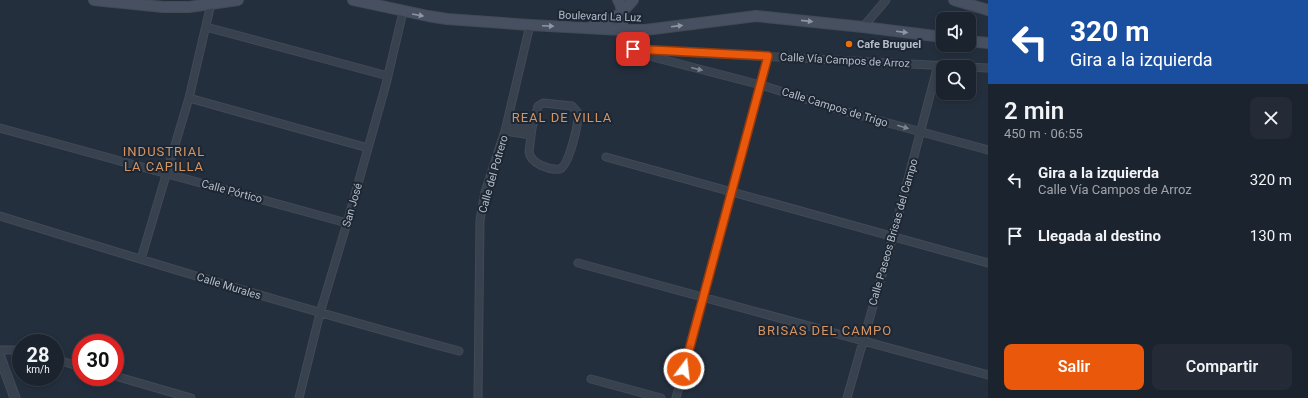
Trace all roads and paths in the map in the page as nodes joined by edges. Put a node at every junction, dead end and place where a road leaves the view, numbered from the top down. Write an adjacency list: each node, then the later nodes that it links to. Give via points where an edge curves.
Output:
1 (94, 0): 8 (main road, via 163,7)
2 (238, 0): 8 (main road)
3 (353, 0): 11 (main road, Boulevard La Luz)
4 (618, 0): 10 (main road)
5 (633, 0): 10 (main road)
6 (886, 0): 14 (street)
7 (954, 0): 9 (main road)
8 (211, 4): 13 (street)
9 (988, 10)
10 (622, 11): 15 (main road, via 611,21); 16 (main road)
11 (403, 12): 12 (main road, Boulevard La Luz, one-way to 12, via 447,19); 26 (street, San José)
12 (530, 25): 15 (main road, Boulevard La Luz, one-way to 15); 29 (street, Calle del Potrero)
13 (206, 27): 26 (street); 28 (street)
14 (863, 27): 16 (main road, Boulevard La Luz, one-way to 14, via 756,16); 17 (main road, Boulevard La Luz, one-way to 17)
15 (583, 28): 16 (main road, Boulevard La Luz)
16 (622, 30): 20 (street, via 624,43)
17 (936, 36)
18 (976, 42): 19 (main road)
19 (988, 43)
20 (633, 49): 21 (street, Calle Vía Campos de Arroz); 27 (street, Calle Campos de Trigo, one-way to 27, via 669,62)
21 (768, 56): 22 (street, Calle Vía Campos de Arroz); 27 (street)
22 (936, 65)
23 (976, 67): 24 (street, Calle Vía Campos de Arroz)
24 (988, 68)
25 (936, 72): 32 (street, Calle Paseos Brisas del Campo)
26 (388, 76): 33 (street, San José)
27 (761, 85): 32 (street, Calle Campos de Trigo, one-way to 32); 37 (street)
28 (189, 98): 33 (street); 36 (street)
29 (506, 127): 31 (street); 57 (street, Calle del Potrero, via 485,192 480,220)
30 (0, 128): 36 (street, Calle Pórtico)
31 (531, 132): 31 (street, via 528,152 531,159 553,169 563,167 578,123 578,113 572,106 542,103 538,106)
32 (920, 132): 34 (street, Calle Campos de Trigo); 40 (street, Calle Paseos Brisas del Campo)
33 (368, 148): 39 (street, San José)
34 (988, 150)
35 (606, 157): 37 (street)
36 (167, 174): 39 (street, Calle Pórtico); 41 (street)
37 (732, 191): 40 (street); 44 (street)
38 (0, 216): 41 (street, Calle Murales)
39 (347, 223): 45 (street, San José)
40 (893, 236): 43 (street); 46 (street, Calle Paseos Brisas del Campo)
41 (141, 259): 45 (street, Calle Murales)
42 (578, 263): 44 (street)
43 (988, 263)
44 (702, 297): 46 (street); 59 (street)
45 (320, 313): 49 (street, Calle Murales); 56 (street, San José)
46 (862, 341): 51 (street); 60 (street, Calle Paseos Brisas del Campo)
47 (0, 350): 48 (street)
48 (12, 350)
49 (459, 351)
50 (0, 357): 54 (street)
51 (988, 375)
52 (124, 379): 55 (street)
53 (591, 379): 58 (street)
54 (15, 398)
55 (191, 398)
56 (299, 398)
57 (478, 398)
58 (660, 398)
59 (676, 398)
60 (847, 398)

